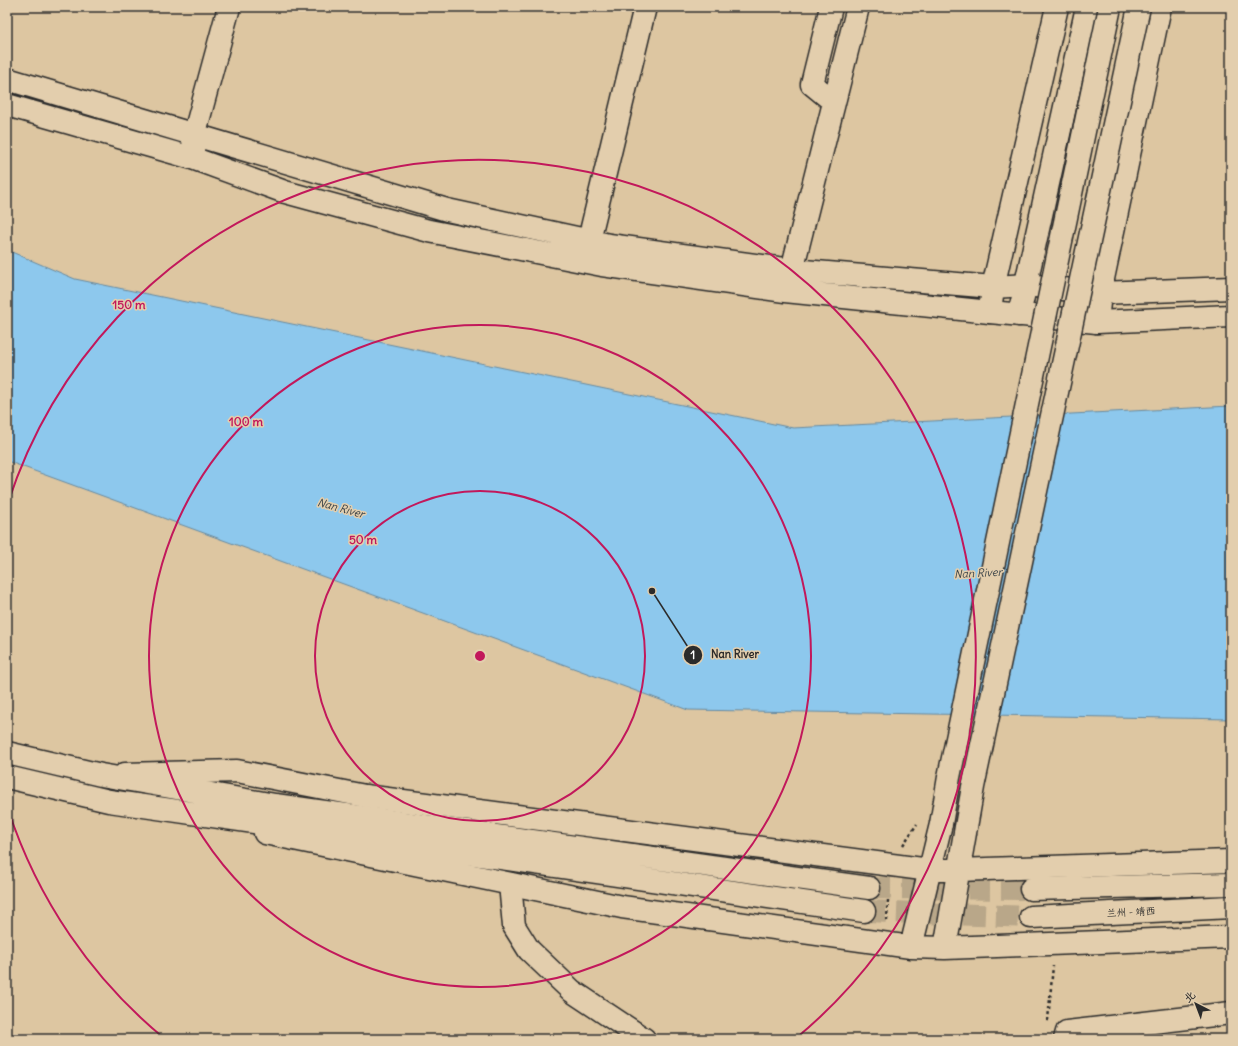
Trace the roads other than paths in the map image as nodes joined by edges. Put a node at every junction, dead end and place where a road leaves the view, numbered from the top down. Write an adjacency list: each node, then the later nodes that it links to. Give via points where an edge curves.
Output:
1 (229, 7): 13 (main road)
2 (645, 7): 15 (main road)
3 (831, 7): 11 (main road, via 812,84)
4 (858, 7): 11 (main road)
5 (1057, 7): 18 (main road)
6 (1088, 7): 17 (main road)
7 (1110, 7): 30 (main road, bridge)
8 (1139, 7): 31 (main road, bridge, via 973,787)
9 (1160, 7): 20 (main road)
10 (7, 79): 13 (main road)
11 (834, 102): 16 (main road)
12 (7, 105): 14 (main road)
13 (194, 136): 14 (main road); 15 (main road, via 447,210)
14 (192, 158): 21 (main road, via 285,192 429,231 602,265 785,291)
15 (589, 240): 16 (main road, via 609,245)
16 (792, 270): 18 (main road)
17 (1026, 285): 18 (main road); 20 (main road); 22 (main road)
18 (994, 287): 21 (main road)
19 (1231, 288): 20 (main road)
20 (1100, 292): 24 (main road)
21 (990, 312): 22 (main road)
22 (1019, 315): 24 (main road)
23 (1231, 316): 24 (main road)
24 (1097, 322)
25 (7, 753): 26 (main road)
26 (101, 775): 30 (main road, via 238,772 365,796); 34 (main road, via 275,804)
27 (7, 777): 28 (main road)
28 (109, 800): 32 (main road); 37 (main road)
29 (1231, 861): 31 (main road)
30 (930, 870): 31 (main road); 40 (main road)
31 (958, 870): 41 (main road)
32 (510, 884): 40 (main road, via 622,907); 44 (main road, via 514,926 529,950 572,991)
33 (1231, 884): 35 (main road)
34 (869, 888)
35 (1031, 889)
36 (1231, 907): 38 (main road, 兰州 - 靖西)
37 (864, 911)
38 (1031, 916)
39 (1231, 937): 41 (main road)
40 (911, 948): 41 (main road)
41 (945, 948)
42 (1231, 1013): 43 (main road)
43 (1066, 1035)
44 (644, 1039)

